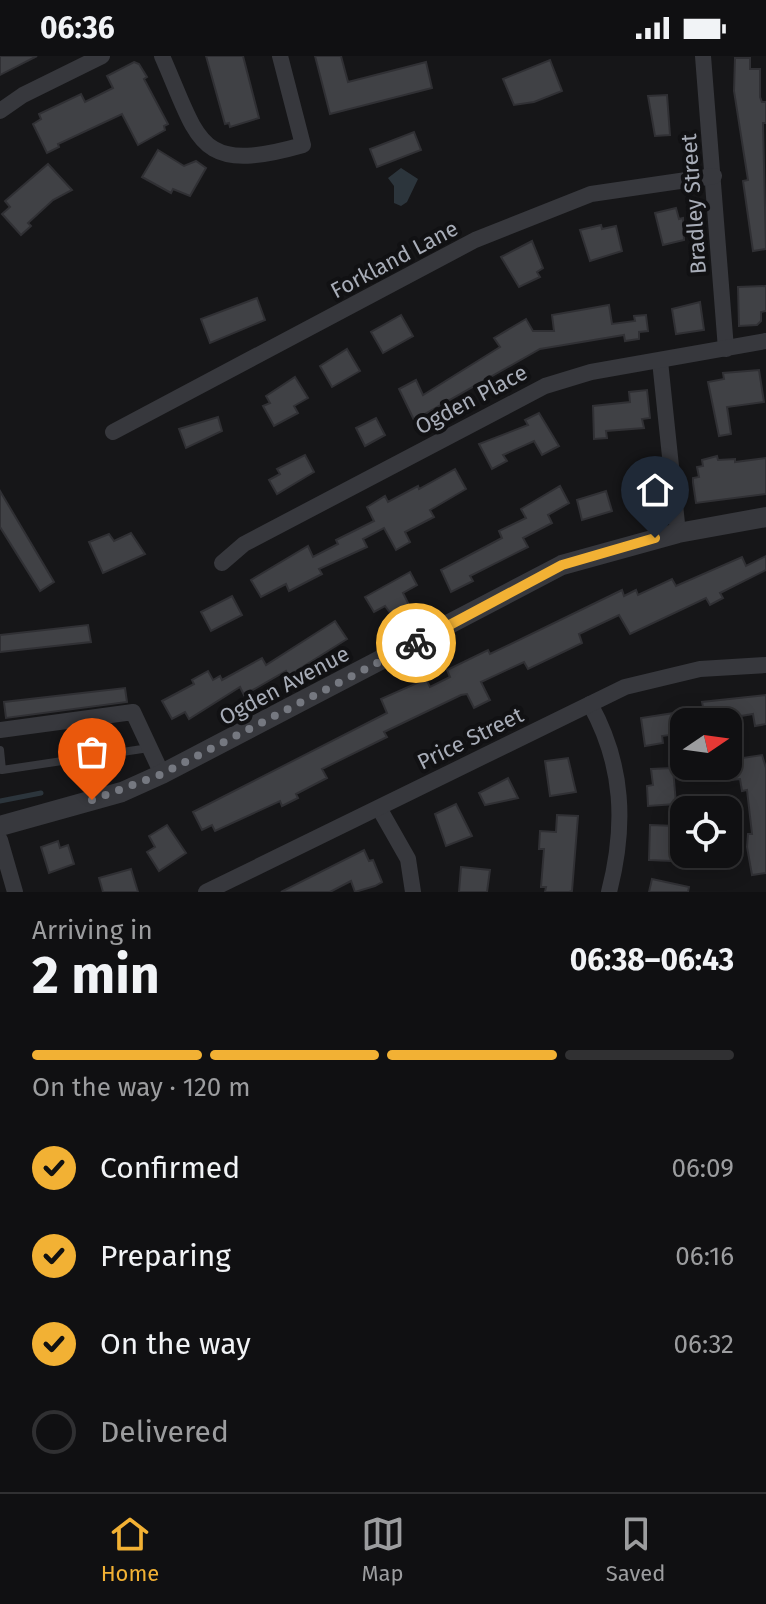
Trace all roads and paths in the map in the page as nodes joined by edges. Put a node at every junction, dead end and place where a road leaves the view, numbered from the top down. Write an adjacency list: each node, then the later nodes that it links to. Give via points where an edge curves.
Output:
1 (102, 56): 5 (street)
2 (162, 56): 3 (street, via 196,133 216,153 239,158 303,145)
3 (280, 56)
4 (703, 56): 6 (street, Bradley Street)
5 (0, 111)
6 (714, 176): 8 (street, Bradley Street); 10 (street, Forkland Lane, via 591,194 475,240)
7 (766, 341): 8 (street, Ogden Place)
8 (726, 349): 9 (street, Ogden Place)
9 (660, 361): 12 (street); 13 (street, Ogden Place, via 545,386 244,544)
10 (113, 432)
11 (766, 517): 12 (street, Ogden Avenue)
12 (678, 533): 19 (street, Ogden Avenue, via 562,565)
13 (222, 563)
14 (766, 665): 15 (street, Price Street, via 665,676)
15 (590, 704): 20 (street, Price Street); 26 (street, via 605,730 620,795 620,850)
16 (0, 730): 17 (street, via 133,712)
17 (150, 748): 18 (lane, via 2,770); 19 (street)
18 (0, 750)
19 (162, 774): 21 (street, Ogden Avenue, via 122,792)
20 (379, 808): 23 (street, Price Street); 25 (street, via 408,859)
21 (0, 826)
22 (0, 840): 24 (street)
23 (215, 890)
24 (15, 892)
25 (413, 892)
26 (609, 892)

